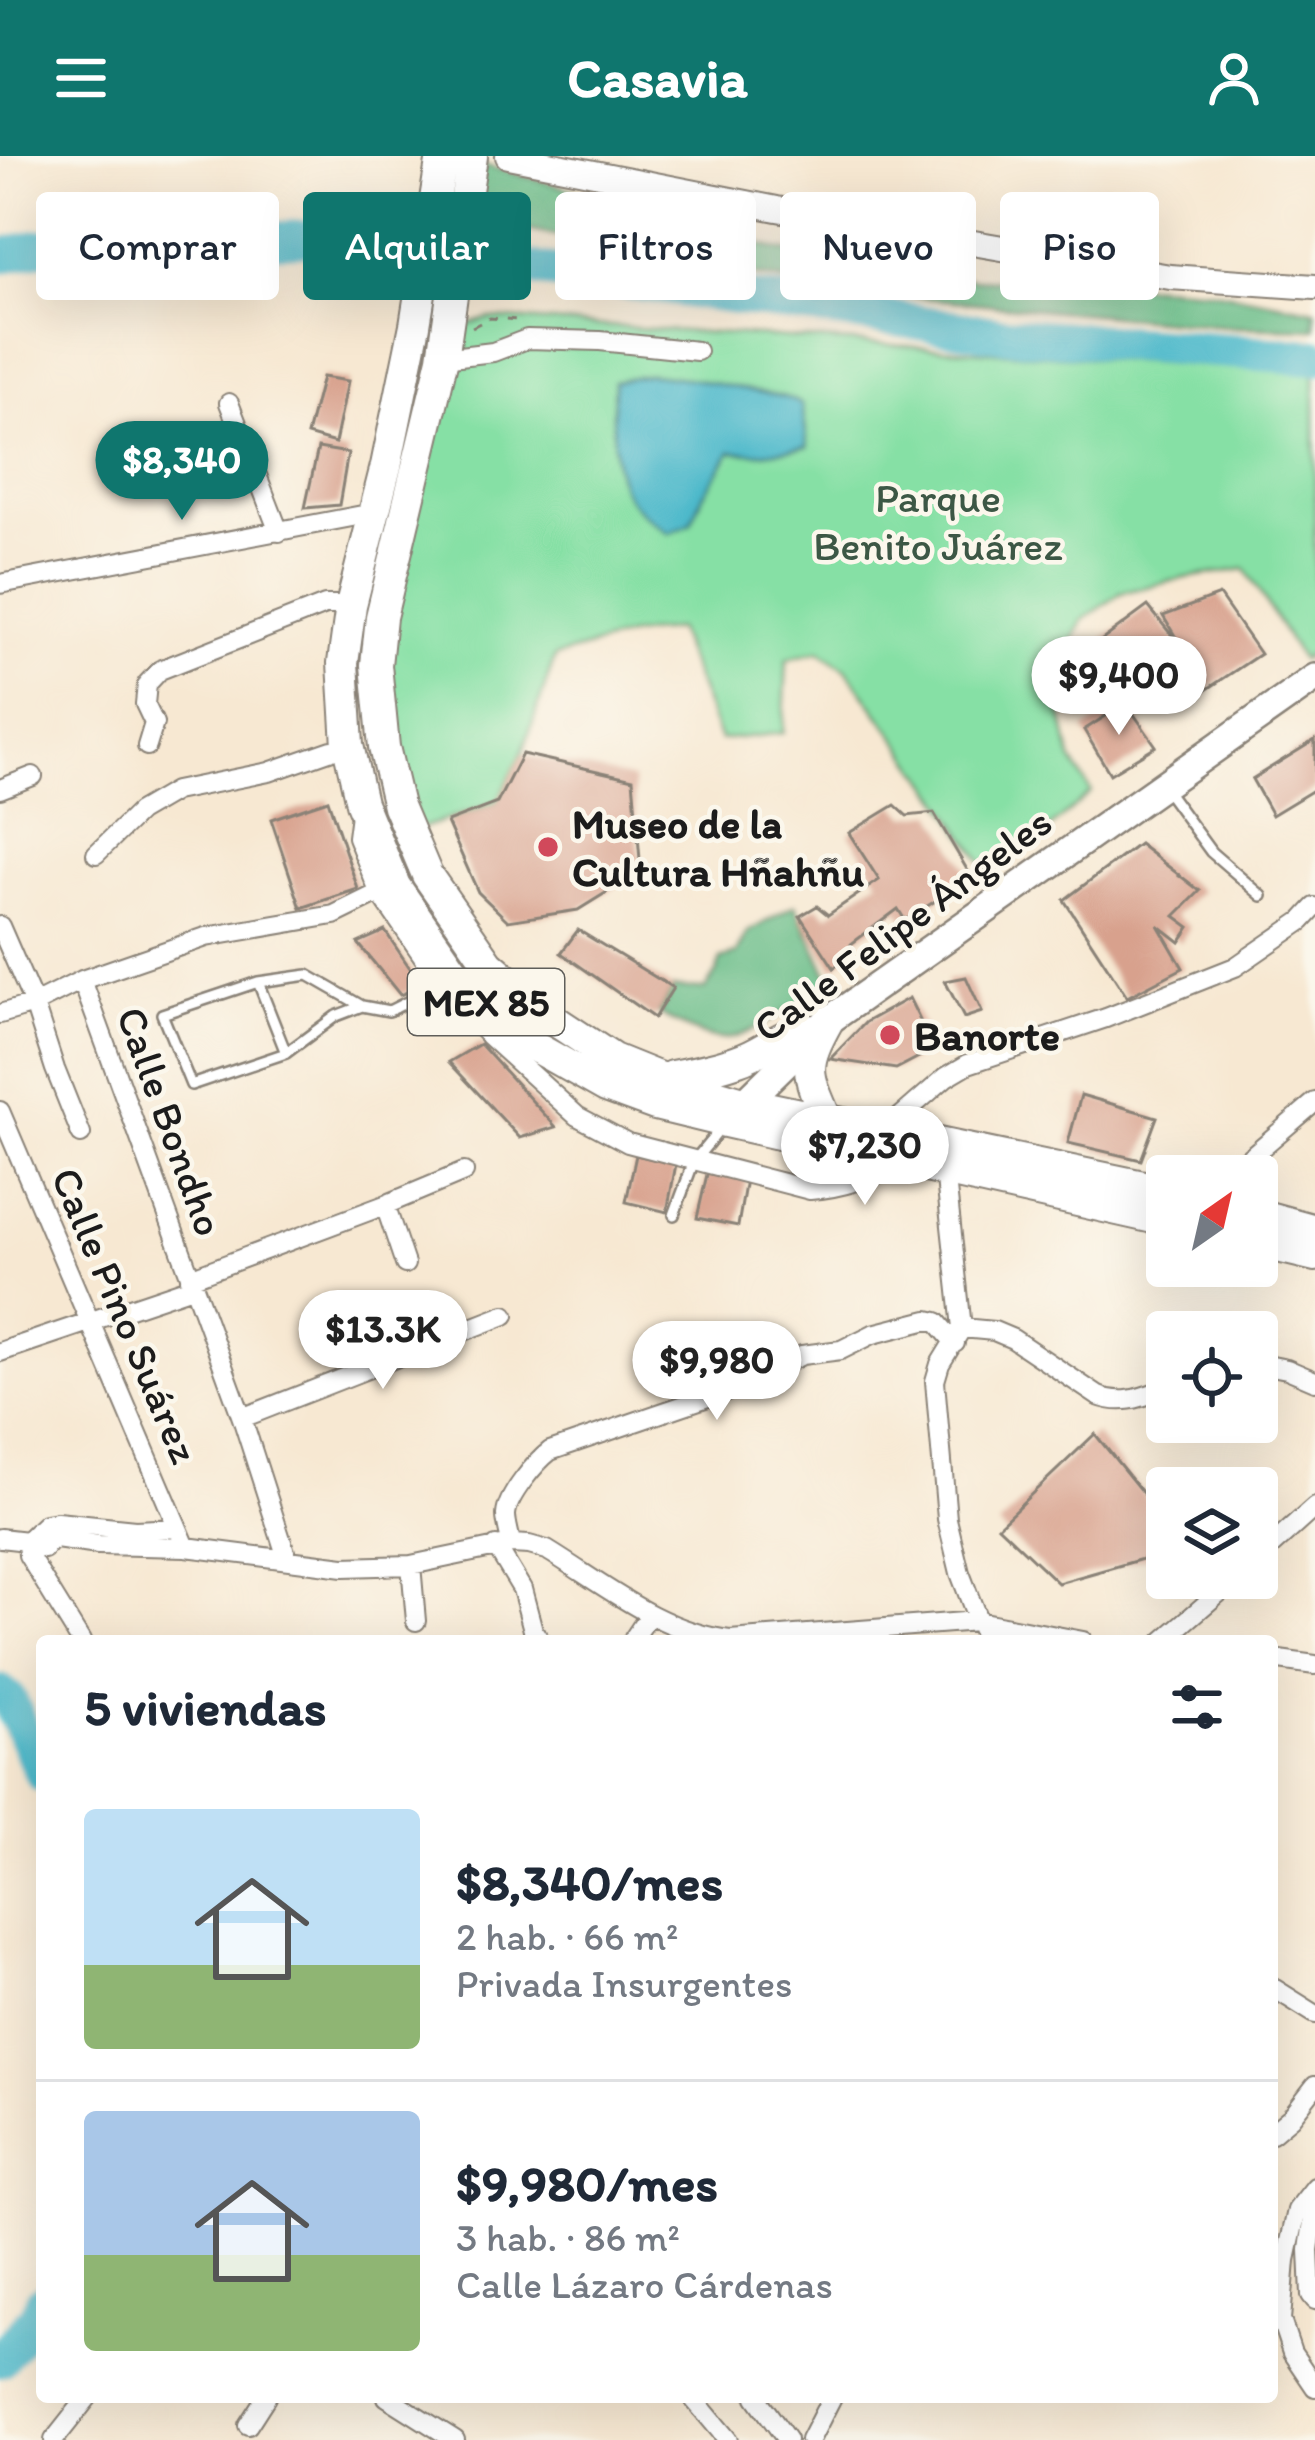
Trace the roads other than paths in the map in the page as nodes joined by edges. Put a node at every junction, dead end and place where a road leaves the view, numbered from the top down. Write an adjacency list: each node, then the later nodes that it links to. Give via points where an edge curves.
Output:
1 (508, 156): 3 (street, via 1170,277)
2 (457, 160): 4 (main road, MEX 85); 7 (main road, MEX 85)
3 (1315, 287)
4 (445, 347): 5 (street, via 493,352 526,339); 32 (main road, MEX 85, via 376,665 398,806 427,875 489,964 554,1020)
5 (697, 351)
6 (229, 403): 8 (street)
7 (373, 513): 8 (street); 10 (main road, MEX 85)
8 (279, 532): 9 (street)
9 (0, 584)
10 (344, 605): 12 (street, via 325,605 160,670 147,683 154,723); 13 (street); 17 (main road, MEX 85, via 348,745)
11 (1315, 678): 15 (main road, Calle Felipe Ángeles)
12 (147, 746)
13 (332, 750): 17 (street); 18 (street, via 175,791)
14 (33, 776): 16 (street)
15 (1162, 784): 20 (lane, via 1211,852); 29 (main road, Calle Felipe Ángeles)
16 (0, 789)
17 (360, 796): 19 (main road, MEX 85)
18 (96, 854)
19 (387, 889): 23 (street, via 334,914 206,937); 24 (main road, MEX 85)
20 (1262, 896)
21 (1315, 907): 39 (street, via 1235,967 968,1064)
22 (0, 926): 26 (street)
23 (82, 980): 26 (street); 55 (street, Calle Bondho)
24 (449, 980): 27 (lane, via 389,1011); 30 (main road, MEX 85)
25 (258, 982): 27 (lane, via 308,975); 31 (lane); 31 (lane, via 162,1014 190,1085)
26 (34, 1004): 28 (street); 40 (street)
27 (362, 1006): 31 (lane)
28 (0, 1014)
29 (823, 1026): 32 (main road, via 794,1030 743,1059); 36 (main road, Calle Felipe Ángeles); 37 (main road, via 810,1080)
30 (518, 1047): 33 (main road, MEX 85, via 535,1047); 38 (street)
31 (286, 1053)
32 (660, 1078): 36 (main road, MEX 85)
33 (607, 1087): 36 (main road, MEX 85, via 656,1106); 38 (street)
34 (1315, 1102): 41 (street)
35 (0, 1111): 57 (street, Calle Pino Suárez)
36 (734, 1112): 37 (main road, MEX 85); 42 (lane); 43 (main road, MEX 85)
37 (826, 1118): 39 (main road, MEX 85)
38 (586, 1122): 42 (street)
39 (883, 1132): 46 (main road, MEX 85)
40 (81, 1134)
41 (1253, 1155)
42 (694, 1161): 43 (street, via 810,1190 863,1181); 48 (lane)
43 (903, 1161): 44 (main road, MEX 85)
44 (945, 1170): 49 (main road, MEX 85); 58 (street)
45 (464, 1172): 47 (street)
46 (1146, 1187)
47 (385, 1205): 54 (street); 55 (street)
48 (674, 1214)
49 (1146, 1216)
50 (1278, 1219): 51 (main road)
51 (1315, 1229)
52 (1278, 1247): 53 (main road)
53 (1315, 1256)
54 (406, 1264)
55 (191, 1283): 57 (street); 63 (street, Calle Bondho)
56 (506, 1315): 63 (street)
57 (90, 1322): 59 (street); 65 (street, Calle Pino Suárez)
58 (959, 1335): 62 (street, via 994,1331 1013,1339 1113,1402); 69 (street, via 928,1320 873,1334 550,1451 509,1502); 76 (street, via 935,1381 947,1519)
59 (0, 1352)
60 (1278, 1367): 61 (street)
61 (1315, 1381)
62 (1146, 1395)
63 (242, 1418): 71 (street, Calle Bondho)
64 (1315, 1507): 67 (street)
65 (177, 1528): 68 (street, via 57,1522 45,1524); 70 (street, Calle Pino Suárez)
66 (0, 1538): 68 (street)
67 (1278, 1540)
68 (35, 1545): 70 (street, via 56,1539); 77 (street, via 28,1555)
69 (503, 1545): 72 (street); 74 (street, via 547,1550); 78 (street)
70 (186, 1546): 71 (street)
71 (287, 1558): 72 (street)
72 (411, 1565): 75 (street)
73 (1211, 1599): 84 (street)
74 (650, 1614): 79 (street); 80 (street)
75 (416, 1621)
76 (977, 1621): 81 (street); 82 (street); 83 (street)
77 (77, 1635)
78 (536, 1635)
79 (636, 1635)
80 (698, 1635)
81 (795, 1635)
82 (983, 1635)
83 (1051, 1635)
84 (1169, 1635)
85 (1278, 1660): 86 (street)
86 (1315, 1665)
87 (1278, 1991): 88 (street)
88 (1315, 2014)
89 (1315, 2086): 90 (street)
90 (1278, 2128)
91 (1312, 2190): 92 (street); 93 (street, via 1297,2210)
92 (1315, 2300)
93 (1278, 2308)
94 (1278, 2324): 95 (street)
95 (1315, 2387)
96 (83, 2403): 103 (street)
97 (262, 2403): 102 (street)
98 (396, 2403): 104 (street)
99 (697, 2403): 105 (street)
100 (760, 2403): 106 (street)
101 (829, 2403): 107 (street)
102 (248, 2425)
103 (54, 2440)
104 (455, 2440)
105 (728, 2440)
106 (787, 2440)
107 (810, 2440)

